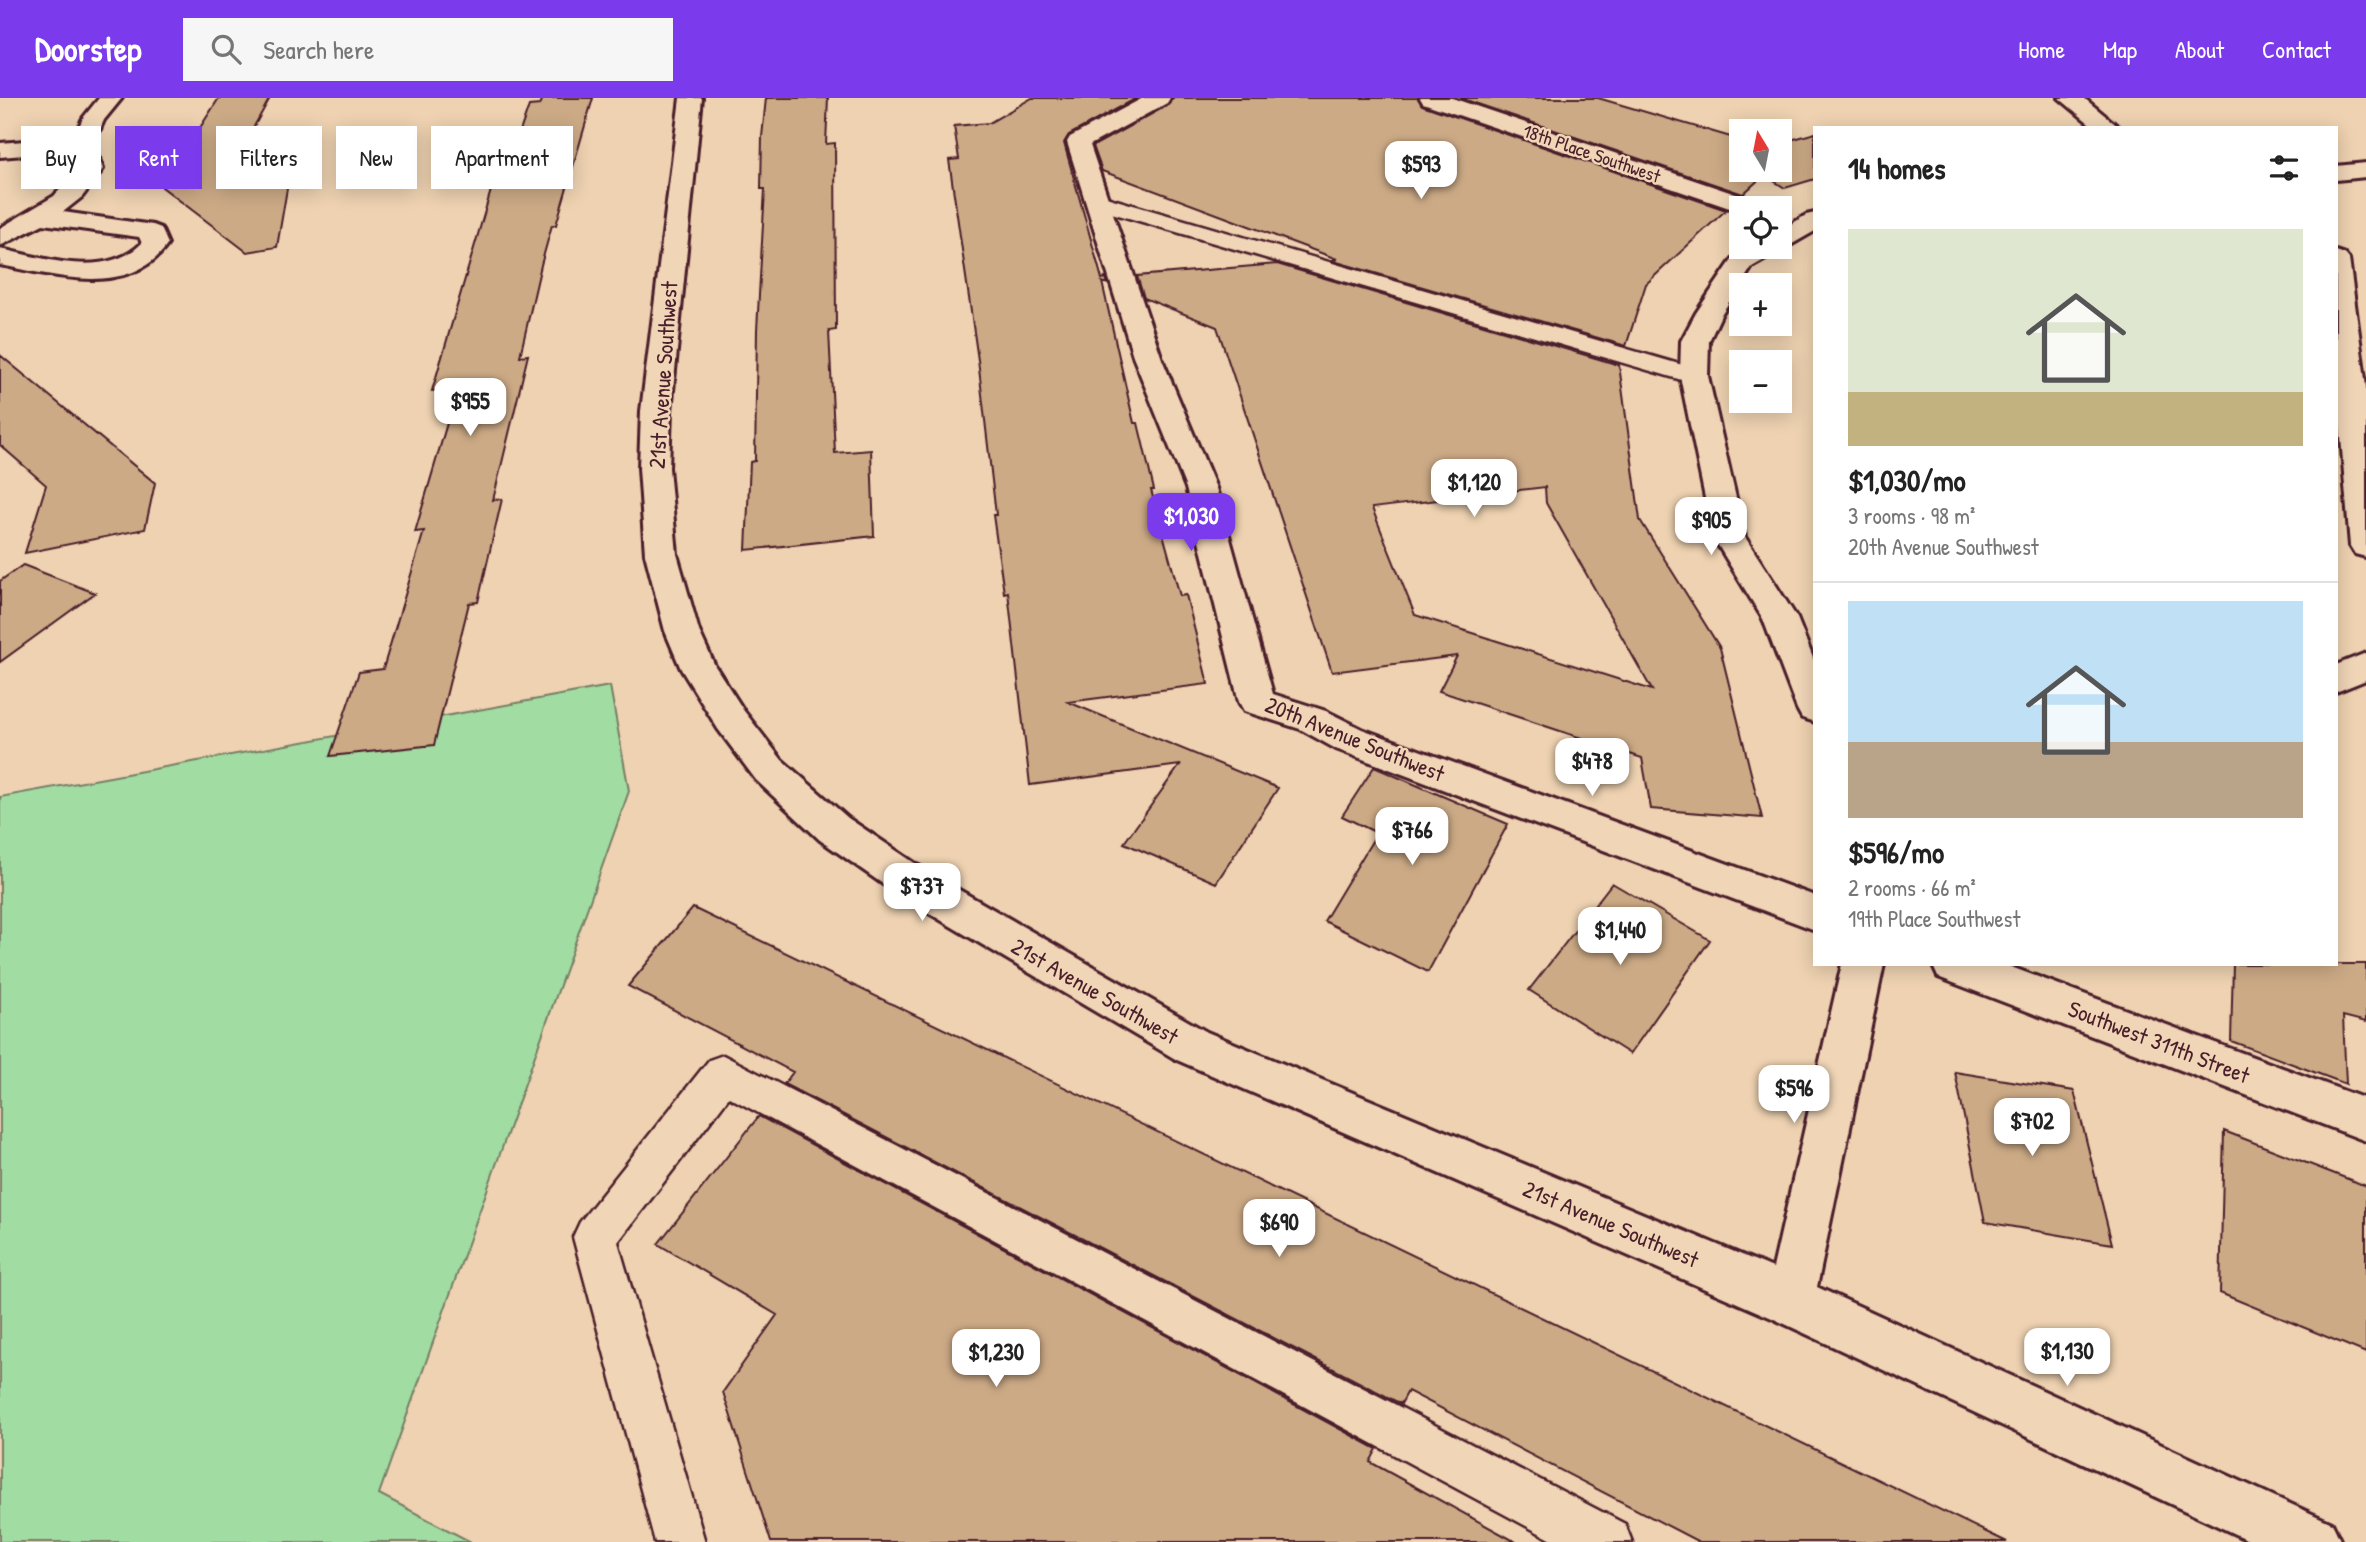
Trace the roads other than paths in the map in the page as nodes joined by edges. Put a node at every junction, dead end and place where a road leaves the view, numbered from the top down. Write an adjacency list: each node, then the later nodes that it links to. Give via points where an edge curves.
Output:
1 (111, 98): 6 (street)
2 (691, 98): 30 (street, 21st Avenue Southwest, via 656,411 657,519 682,631 730,720 769,770 834,829 914,884 1192,1046)
3 (1159, 98): 14 (street, 20th Avenue Southwest, via 1078,142)
4 (1431, 98): 13 (street, 18th Place Southwest)
5 (2070, 98): 7 (street)
6 (90, 126)
7 (2106, 126)
8 (21, 148): 9 (street)
9 (0, 150)
10 (2366, 170): 11 (street)
11 (2338, 173)
12 (77, 189): 15 (street)
13 (1729, 200)
14 (1099, 202): 20 (lane); 26 (street, 20th Avenue Southwest, via 1148,359 1201,488 1257,702)
15 (36, 216): 16 (street); 17 (street, via 144,230 152,233 155,244 138,260 100,271)
16 (0, 237)
17 (0, 257)
18 (1749, 259): 20 (street, via 1709,313 1695,341)
19 (2338, 271): 21 (street)
20 (1694, 376): 25 (street, via 1729,537 1780,618)
21 (2360, 400): 22 (street)
22 (2366, 546)
23 (2366, 666): 24 (street)
24 (2338, 678)
25 (1813, 704)
26 (1813, 912)
27 (1863, 966): 30 (street)
28 (1958, 966): 29 (street, Southwest 311th Street)
29 (2366, 1120)
30 (1790, 1300): 33 (street, 21st Avenue Southwest)
31 (680, 1542): 32 (lane, via 595,1237 723,1073)
32 (1607, 1542)
33 (2313, 1542)

